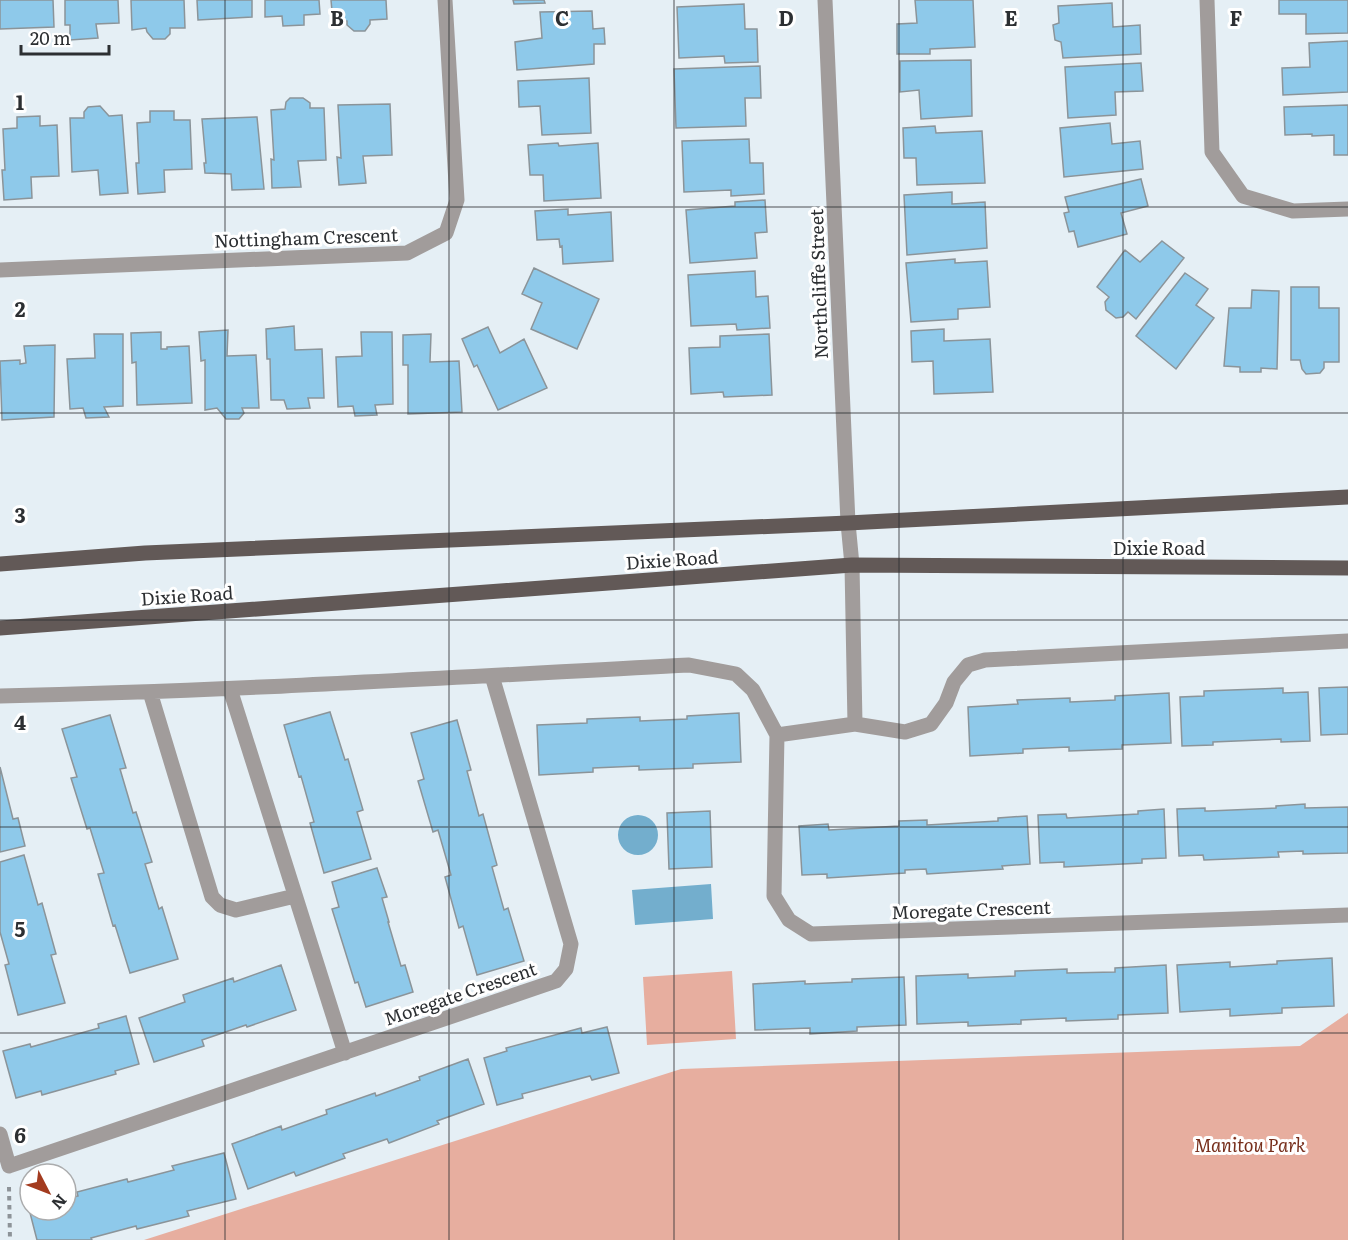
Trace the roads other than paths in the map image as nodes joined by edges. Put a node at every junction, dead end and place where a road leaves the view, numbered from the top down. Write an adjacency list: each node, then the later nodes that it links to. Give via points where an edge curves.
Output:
1 (445, 0): 5 (street, Nottingham Crescent, via 457,200 446,233 407,253)
2 (825, 0): 7 (street, Northcliffe Street)
3 (1207, 0): 4 (street, via 1212,152 1224,170 1243,196 1293,211)
4 (1348, 209)
5 (0, 270)
6 (1348, 497): 7 (main road, Dixie Road)
7 (848, 523): 8 (main road, Dixie Road, via 145,553); 9 (street, Northcliffe Street)
8 (0, 564)
9 (852, 565): 10 (main road, Dixie Road); 11 (main road, Dixie Road); 17 (street)
10 (1348, 568)
11 (0, 628)
12 (1348, 641): 17 (street, via 985,660 968,665 931,724 905,732)
13 (492, 675): 14 (street, Moregate Crescent); 18 (street, Moregate Crescent, via 688,665 736,674 753,690); 21 (street, Moregate Crescent, via 571,944 566,969 556,981)
14 (230, 689): 15 (street, Moregate Crescent); 19 (street)
15 (150, 693): 16 (street, Moregate Crescent); 19 (street, via 212,897 220,905 236,910)
16 (0, 696)
17 (855, 724): 18 (street)
18 (777, 735): 20 (street, Moregate Crescent, via 774,896 789,920 811,934)
19 (295, 896): 21 (street)
20 (1348, 915)
21 (345, 1053): 22 (street, Moregate Crescent, via 9,1166)
22 (0, 1134)

